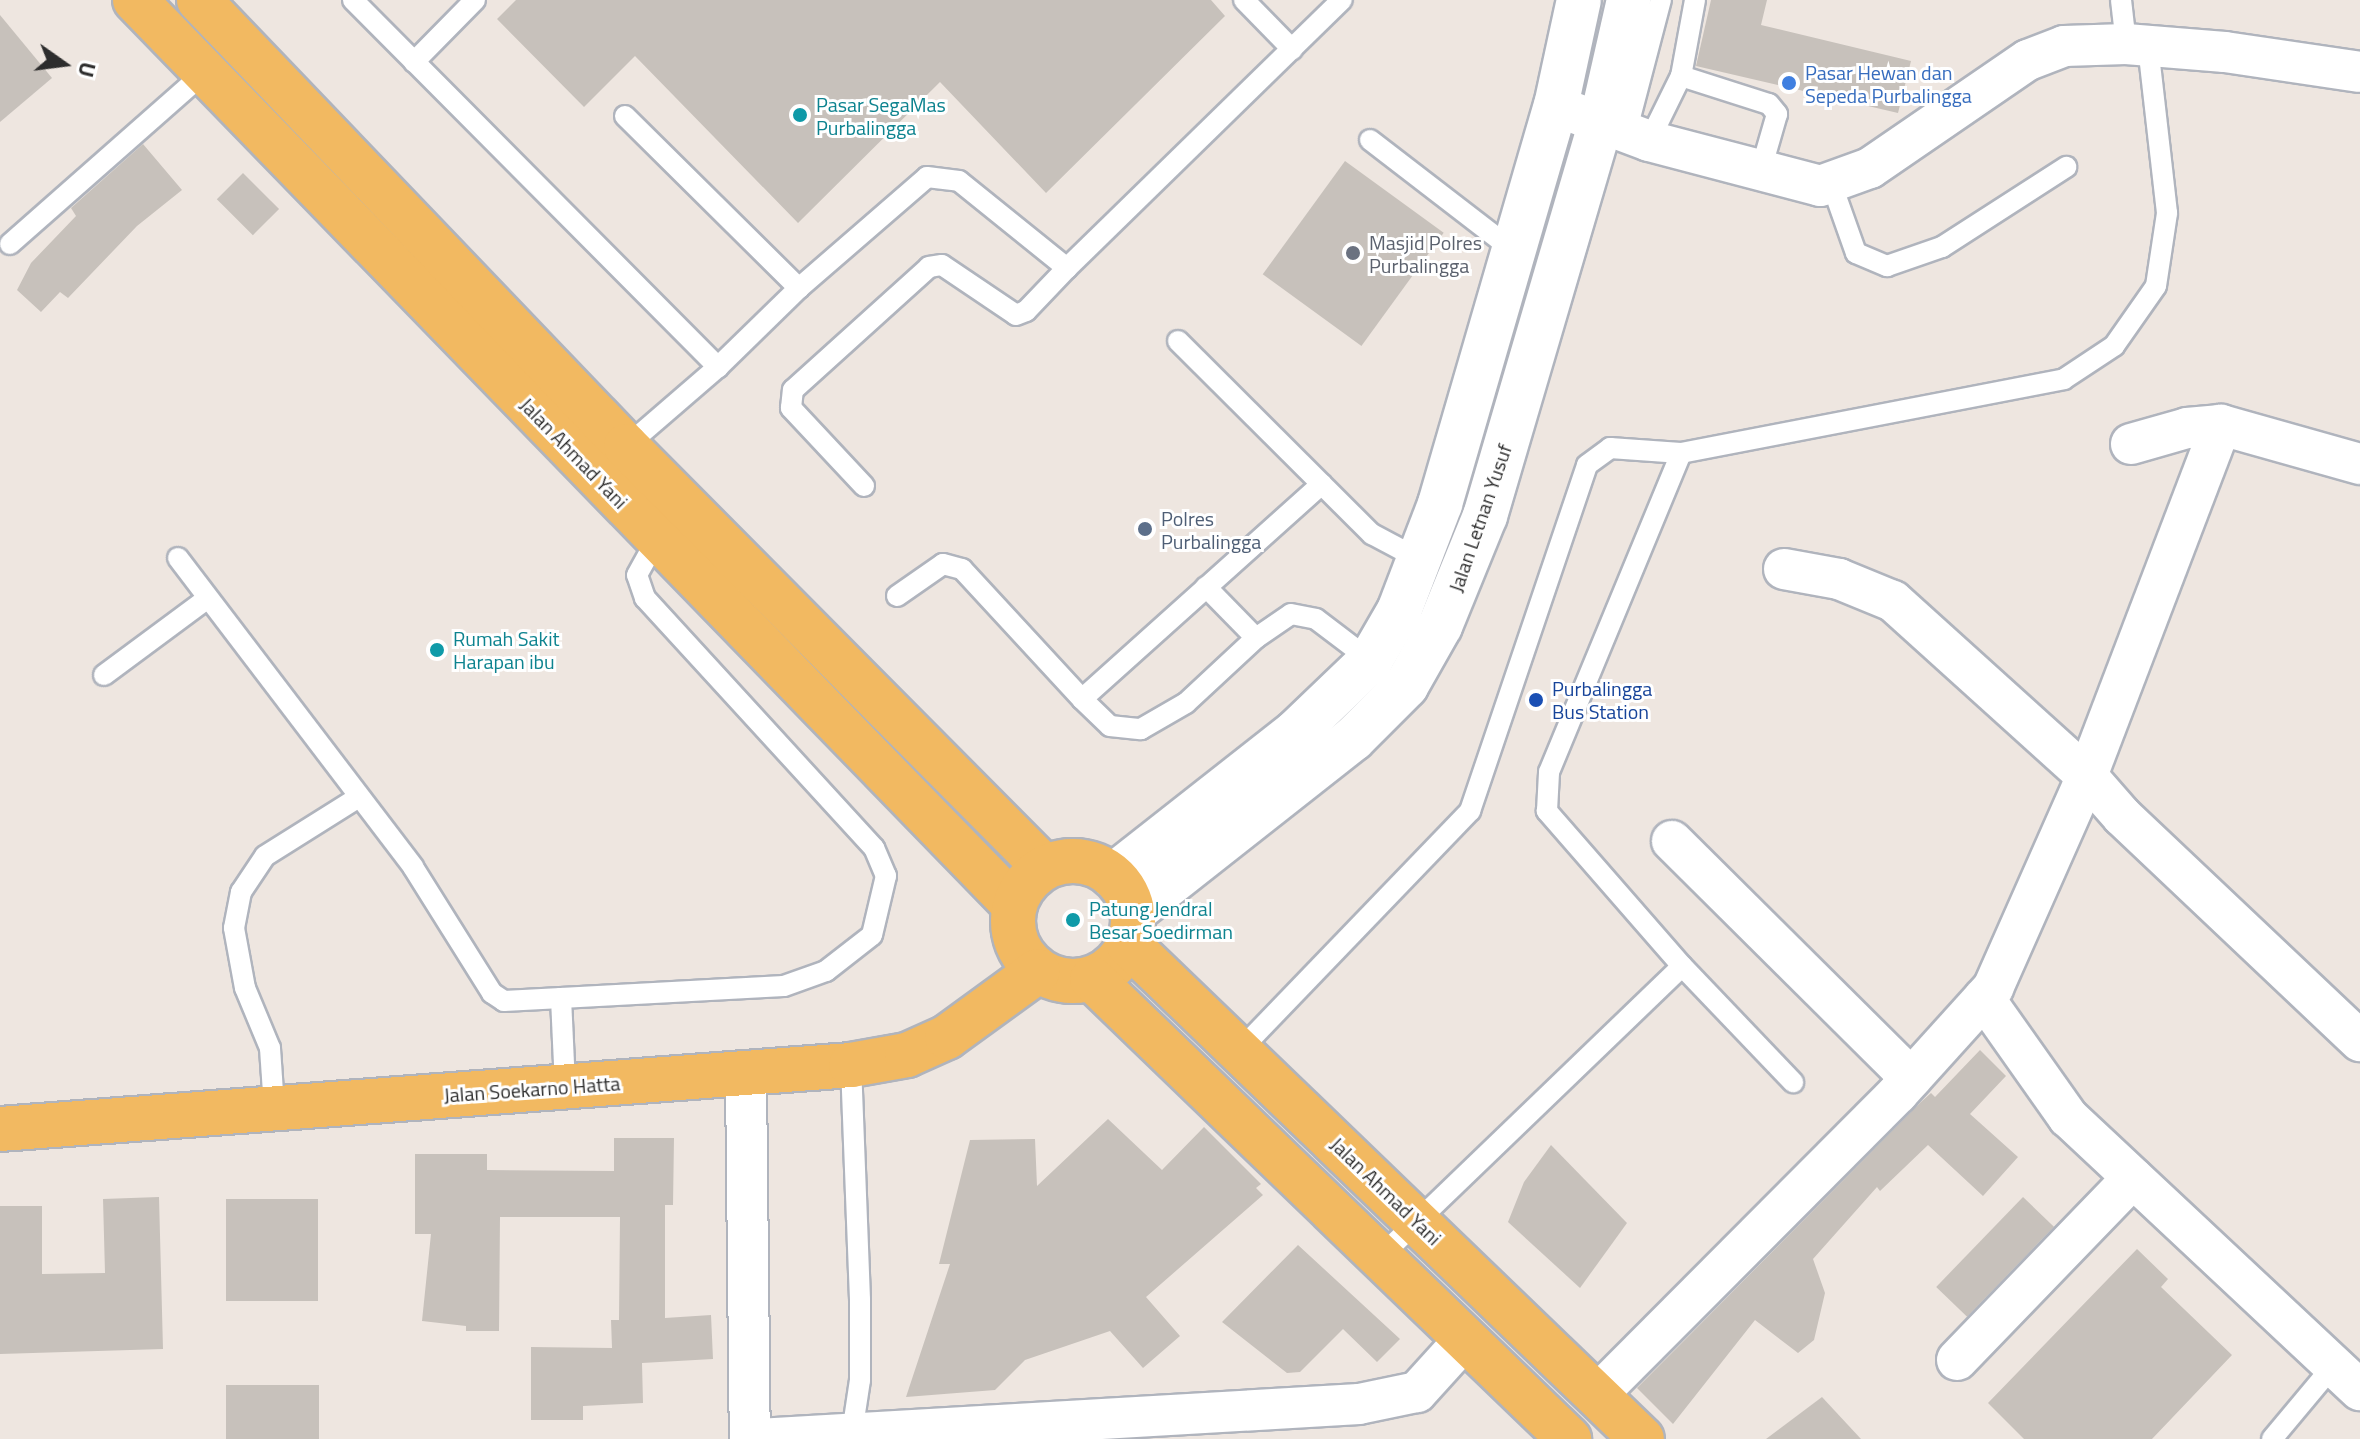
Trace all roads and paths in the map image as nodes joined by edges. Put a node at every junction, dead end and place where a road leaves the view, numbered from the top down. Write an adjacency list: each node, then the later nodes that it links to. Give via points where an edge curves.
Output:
1 (135, 0): 15 (main road, Jalan Ahmad Yani)
2 (199, 0): 35 (main road)
3 (353, 0): 14 (lane)
4 (475, 0): 14 (lane)
5 (1244, 0): 13 (lane)
6 (1342, 0): 13 (lane)
7 (1579, 0): 18 (street)
8 (1629, 0): 20 (street, Jalan Letnan Yusuf)
9 (1661, 0): 20 (lane)
10 (1695, 0): 17 (lane)
11 (2121, 0): 12 (lane)
12 (2137, 45): 16 (street); 24 (street, via 2064,46 2028,60 1870,168); 36 (lane, via 2167,213 2156,286 2114,346 2064,379)
13 (1292, 49): 27 (lane)
14 (414, 62): 30 (lane)
15 (205, 72): 25 (lane); 38 (main road, Jalan Ahmad Yani)
16 (2360, 72)
17 (1681, 76): 20 (lane); 23 (lane, via 1769,104 1777,114)
18 (1556, 106): 20 (street); 26 (street)
19 (625, 116): 28 (lane)
20 (1625, 132): 23 (street); 51 (street, Jalan Letnan Yusuf, via 1485,516 1440,626)
21 (1370, 140): 26 (lane)
22 (2066, 167): 24 (lane, via 1942,247 1887,266 1856,253 1833,188)
23 (1760, 173): 24 (street)
24 (1820, 186)
25 (10, 244)
26 (1514, 251): 43 (street)
27 (1067, 268): 28 (lane, via 959,181 927,177); 40 (lane, via 1016,315 942,265 929,267 793,390 791,408)
28 (799, 288): 30 (lane)
29 (1178, 341): 39 (lane)
30 (718, 367): 35 (lane)
31 (2309, 421): 33 (street)
32 (2221, 425): 34 (street, via 2187,428); 37 (street); 53 (street)
33 (2360, 438)
34 (2131, 444)
35 (626, 446): 38 (lane); 56 (main road)
36 (1681, 453): 59 (lane, via 1549,772 1547,811); 65 (lane, via 1610,448 1587,465 1470,811)
37 (2360, 464)
38 (593, 474): 41 (main road, Jalan Ahmad Yani)
39 (1322, 484): 43 (lane, via 1372,534); 45 (lane)
40 (864, 486)
41 (657, 539): 57 (main road, Jalan Ahmad Yani); 62 (lane, via 637,575 645,598 874,848 886,876 872,935 826,971 784,986)
42 (178, 558): 47 (lane)
43 (1419, 559): 49 (street, via 1399,611)
44 (1784, 569): 53 (street, via 1839,579 1893,601)
45 (1206, 587): 48 (lane); 52 (lane)
46 (897, 596): 52 (lane, via 943,564 962,569)
47 (208, 598): 50 (lane); 54 (lane)
48 (1256, 638): 49 (lane, via 1291,614 1316,619); 52 (lane, via 1186,703 1141,729 1110,726)
49 (1370, 661): 51 (lane); 58 (street)
50 (104, 675)
51 (1406, 686): 58 (street, Jalan Letnan Yusuf, via 1353,739)
52 (1082, 699)
53 (2087, 776): 63 (street); 64 (street, via 2122,816)
54 (359, 797): 62 (lane, via 413,867 498,998); 71 (lane, via 265,856 241,892 234,928 245,988 270,1048)
55 (1672, 841): 69 (street)
56 (1044, 867): 57 (main road, via 1025,884); 58 (main road, via 1080,861)
57 (1014, 905): 60 (main road, via 1013,935)
58 (1125, 911): 61 (main road, via 1107,971); 65 (main road, Jalan Ahmad Yani)
59 (1682, 966): 70 (lane); 74 (lane)
60 (1038, 971): 61 (main road, via 1064,982); 66 (main road, Jalan Soekarno Hatta, via 947,1037 907,1055)
61 (1092, 979): 75 (main road)
62 (561, 998): 67 (lane)
63 (1984, 998): 69 (street); 73 (street, via 2068,1117)
64 (2360, 1041)
65 (1240, 1050): 74 (main road, Jalan Ahmad Yani)
66 (851, 1065): 68 (main road, Jalan Soekarno Hatta); 80 (lane, via 860,1316 860,1380)
67 (565, 1072): 68 (main road, Jalan Soekarno Hatta); 71 (main road, Jalan Soekarno Hatta)
68 (746, 1076): 81 (street)
69 (1911, 1078): 79 (street)
70 (1793, 1082)
71 (273, 1090): 72 (main road, Jalan Soekarno Hatta)
72 (0, 1129)
73 (2133, 1178): 77 (street); 78 (street)
74 (1416, 1221): 75 (lane); 79 (main road, Jalan Ahmad Yani)
75 (1380, 1257): 76 (main road)
76 (1465, 1339): 80 (street, via 1417,1392 1359,1404); 83 (main road)
77 (1957, 1360)
78 (2347, 1378): 85 (lane)
79 (1597, 1395): 84 (main road, Jalan Ahmad Yani)
80 (852, 1433): 82 (street)
81 (750, 1439)
82 (758, 1439)
83 (1569, 1439)
84 (1642, 1439)
85 (2272, 1439)

